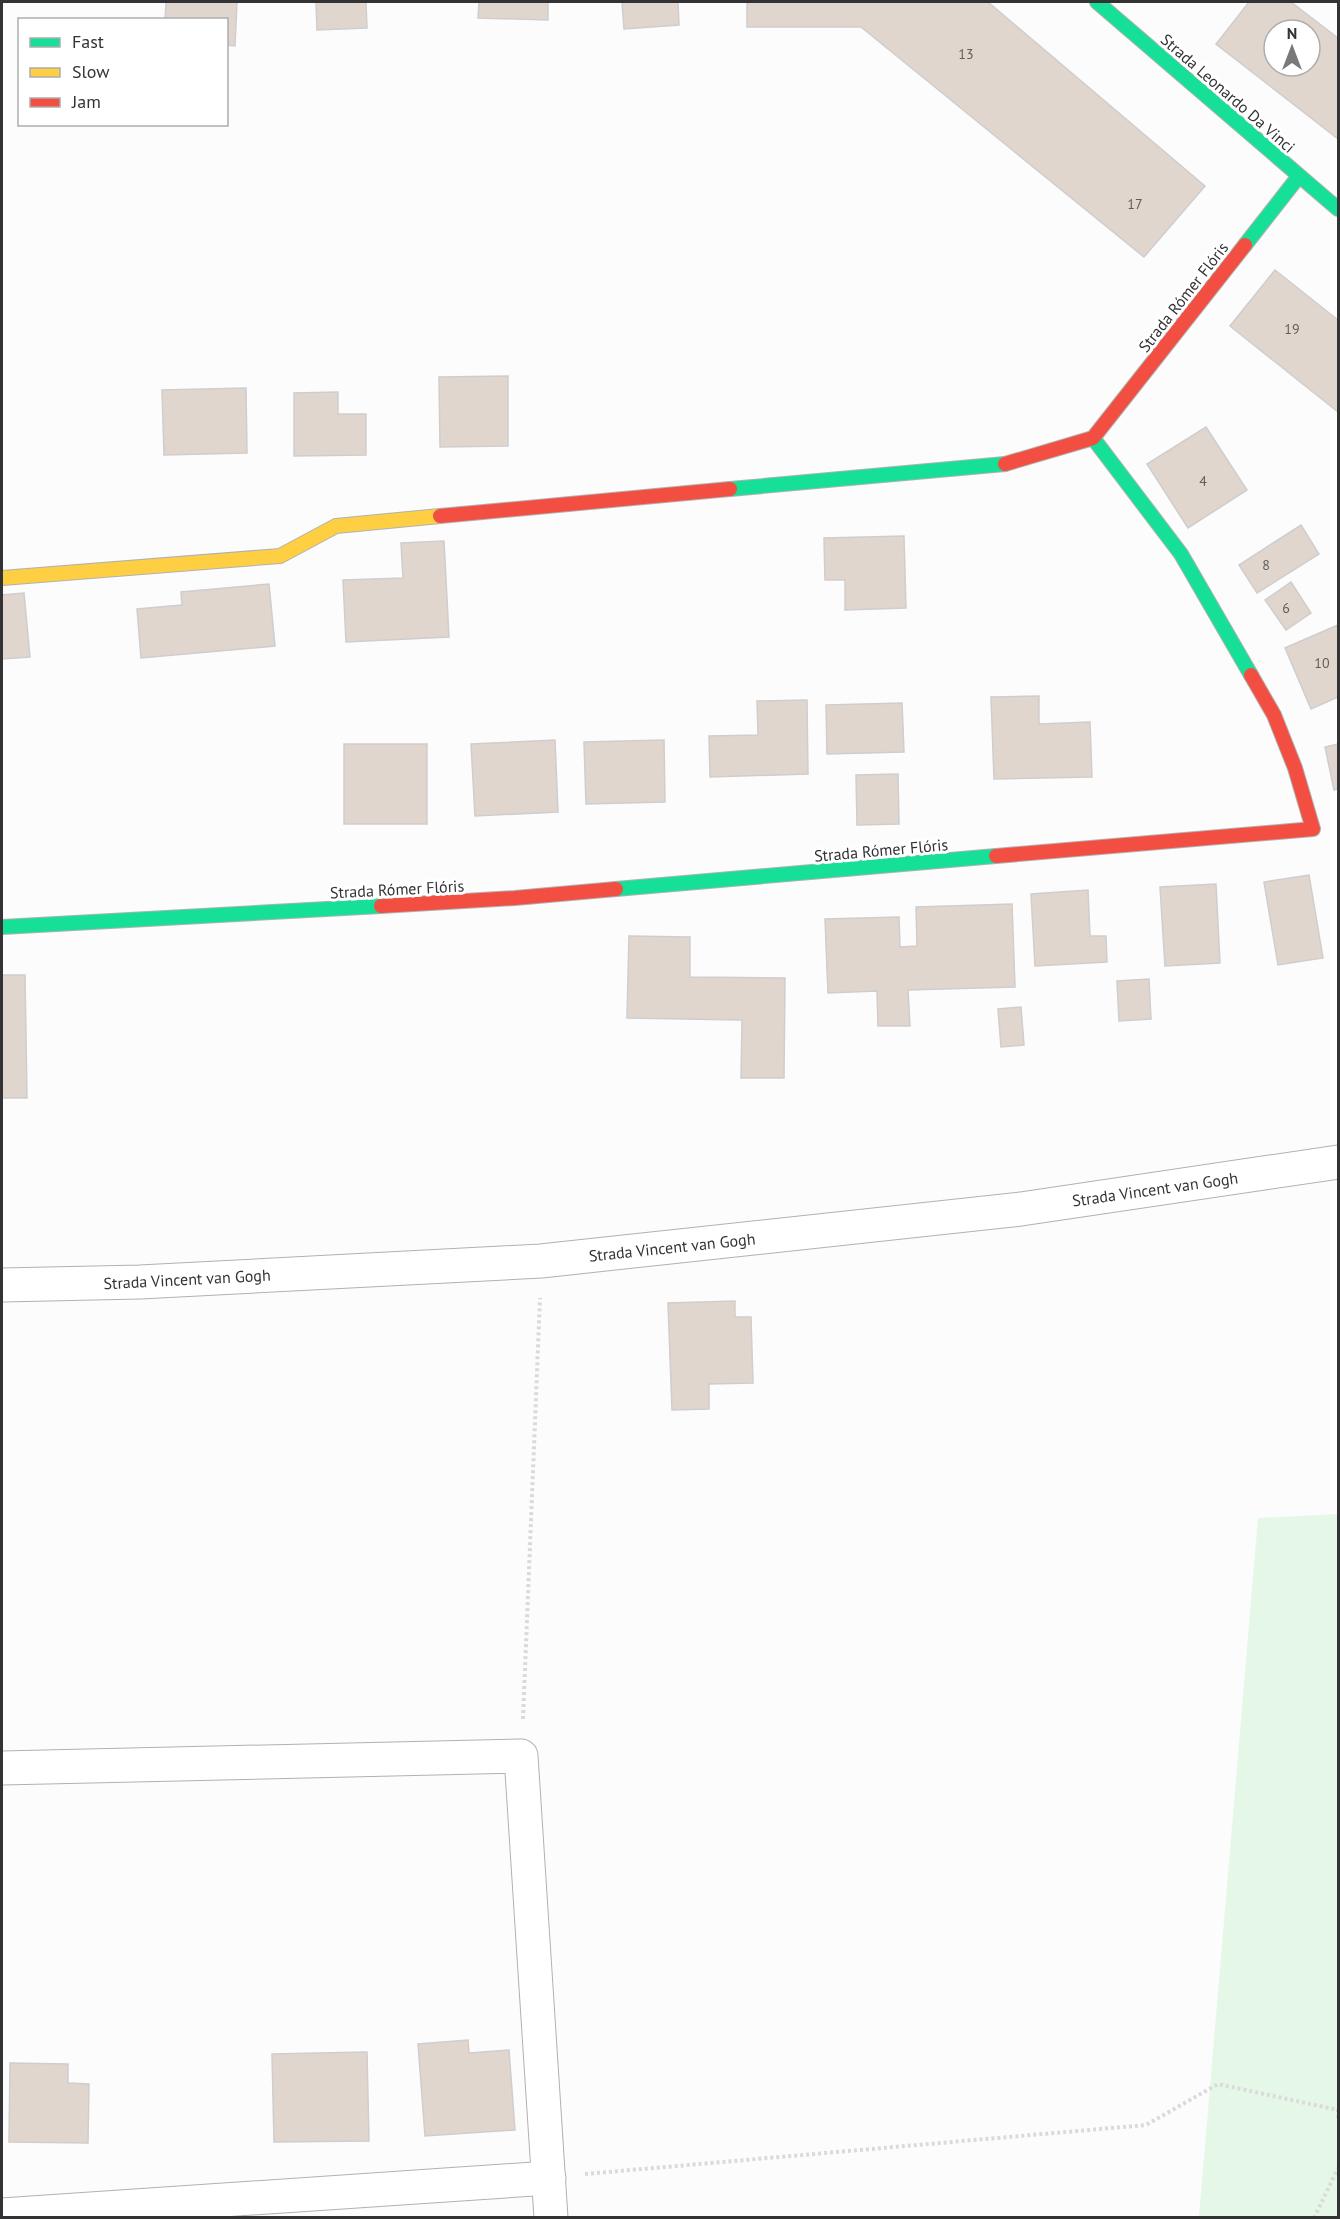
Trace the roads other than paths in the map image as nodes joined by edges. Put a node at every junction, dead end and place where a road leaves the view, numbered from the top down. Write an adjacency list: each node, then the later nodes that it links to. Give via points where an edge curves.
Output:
1 (1097, 2): 2 (street, Strada Leonardo Da Vinci)
2 (1299, 176): 3 (street, Strada Leonardo Da Vinci); 4 (street, Strada Rómer Flóris)
3 (1338, 209)
4 (1093, 438): 5 (street, via 1012,463 336,526 280,556); 6 (street, Strada Rómer Flóris, via 1181,554 1274,715 1313,829 515,898)
5 (2, 578)
6 (2, 927)
7 (1338, 1162): 8 (street, Strada Vincent van Gogh, via 1021,1209 541,1261 140,1282)
8 (2, 1285)
9 (2, 1768): 10 (street, via 521,1756)
10 (549, 2178): 11 (street); 12 (street)
11 (2, 2215)
12 (552, 2217)

